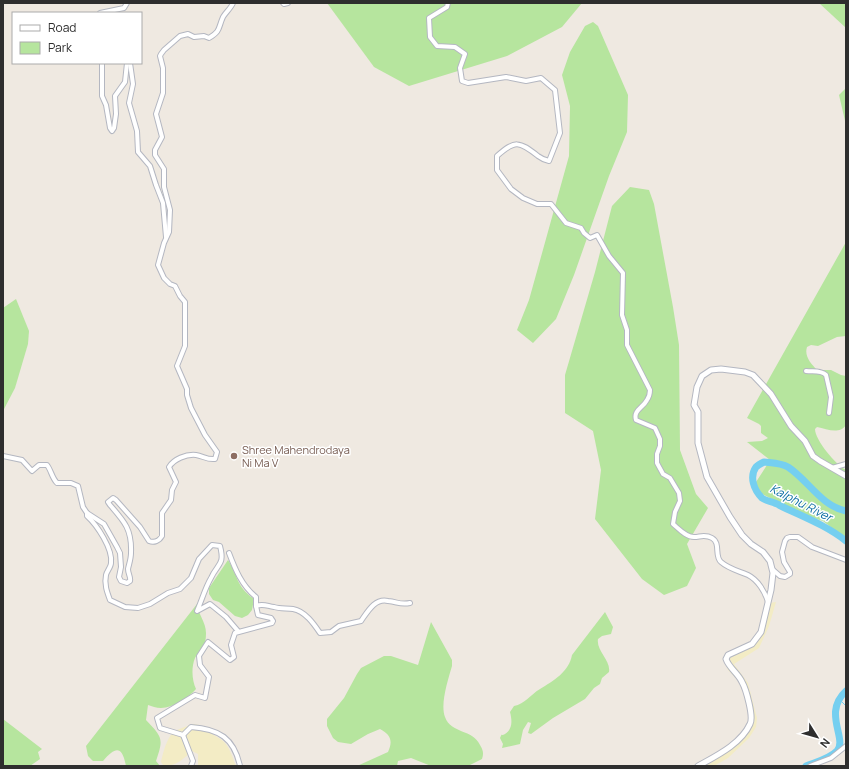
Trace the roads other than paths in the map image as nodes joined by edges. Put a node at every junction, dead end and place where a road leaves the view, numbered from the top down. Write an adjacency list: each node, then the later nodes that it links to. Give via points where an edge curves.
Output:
1 (127, 3): 6 (street, via 124,8)
2 (233, 3): 10 (street, via 215,34 208,38 188,34 180,36 160,56 163,68 163,93 156,114 162,137 155,155 164,169 164,187 170,210 169,232)
3 (283, 3): 4 (street)
4 (288, 3)
5 (448, 3): 21 (street, via 447,7 429,18 430,37 437,46 455,47 465,54 460,68 462,81 468,83 506,77 526,81 541,78 555,90 560,133 549,160 544,160 524,145 517,144 507,147 497,156 498,170 511,189 523,198 537,204 552,204 566,223 581,228 590,238 597,235 608,256 623,273 622,315 627,345 650,390 648,399 635,417 636,420 655,428 660,438 657,463 663,474 670,478 680,496 673,524 692,537 704,535 715,540 719,560 753,578)
6 (105, 12)
7 (102, 64): 8 (street, via 102,96 112,131 116,114 116,96 124,82)
8 (127, 64)
9 (130, 64): 10 (street, via 134,84 129,103 137,131 138,152 150,166 164,203)
10 (166, 239): 17 (street, via 158,265 160,272 175,286 185,302 185,346 177,366 187,388 191,408 217,452 215,459 189,455 172,463 170,467 176,482 171,500 162,513 162,536 157,541 149,541 116,500 113,498 108,502 126,524 129,534 130,582 121,581 119,577 118,547 104,524)
11 (806, 372): 12 (street, via 821,372 826,375 831,397)
12 (829, 413)
13 (3, 456): 17 (street, via 22,460 32,471 39,465 46,465 57,483 72,483 78,486 82,507)
14 (846, 464): 15 (street)
15 (831, 468): 16 (street); 20 (street, via 813,456 771,394 753,376 745,372 721,369 711,370 702,376 696,387 694,405 698,412 698,443 707,477 742,535 768,558)
16 (846, 476)
17 (87, 513): 24 (street, via 109,549 111,564 106,574 106,587 110,600 125,607 138,608 180,590 191,578 199,559 212,545 220,546 223,556 220,566 211,576 198,611 210,604)
18 (229, 552): 23 (street, via 240,579 256,597)
19 (846, 560): 20 (street, via 812,547 798,537 790,537 785,542 782,552 790,574 780,576)
20 (772, 569): 21 (street)
21 (768, 602): 29 (street, via 763,627 758,637 752,644 728,655 726,659 743,684 750,709 750,724 725,751)
22 (410, 603): 23 (street, via 402,605 381,600 370,608 361,621 339,626 331,632 320,633 314,623 295,609 274,608 262,604)
23 (256, 606): 24 (street, via 258,615 271,618 272,623)
24 (238, 631): 25 (street, via 231,645 234,657 230,660 208,642 199,656 200,665 209,677 205,698 195,695 157,718 160,728)
25 (183, 735): 27 (street, via 193,761); 28 (street, via 191,727 204,728 218,734 230,741)
26 (846, 746): 30 (street, via 831,758)
27 (191, 766)
28 (240, 766)
29 (698, 766)
30 (810, 766)

